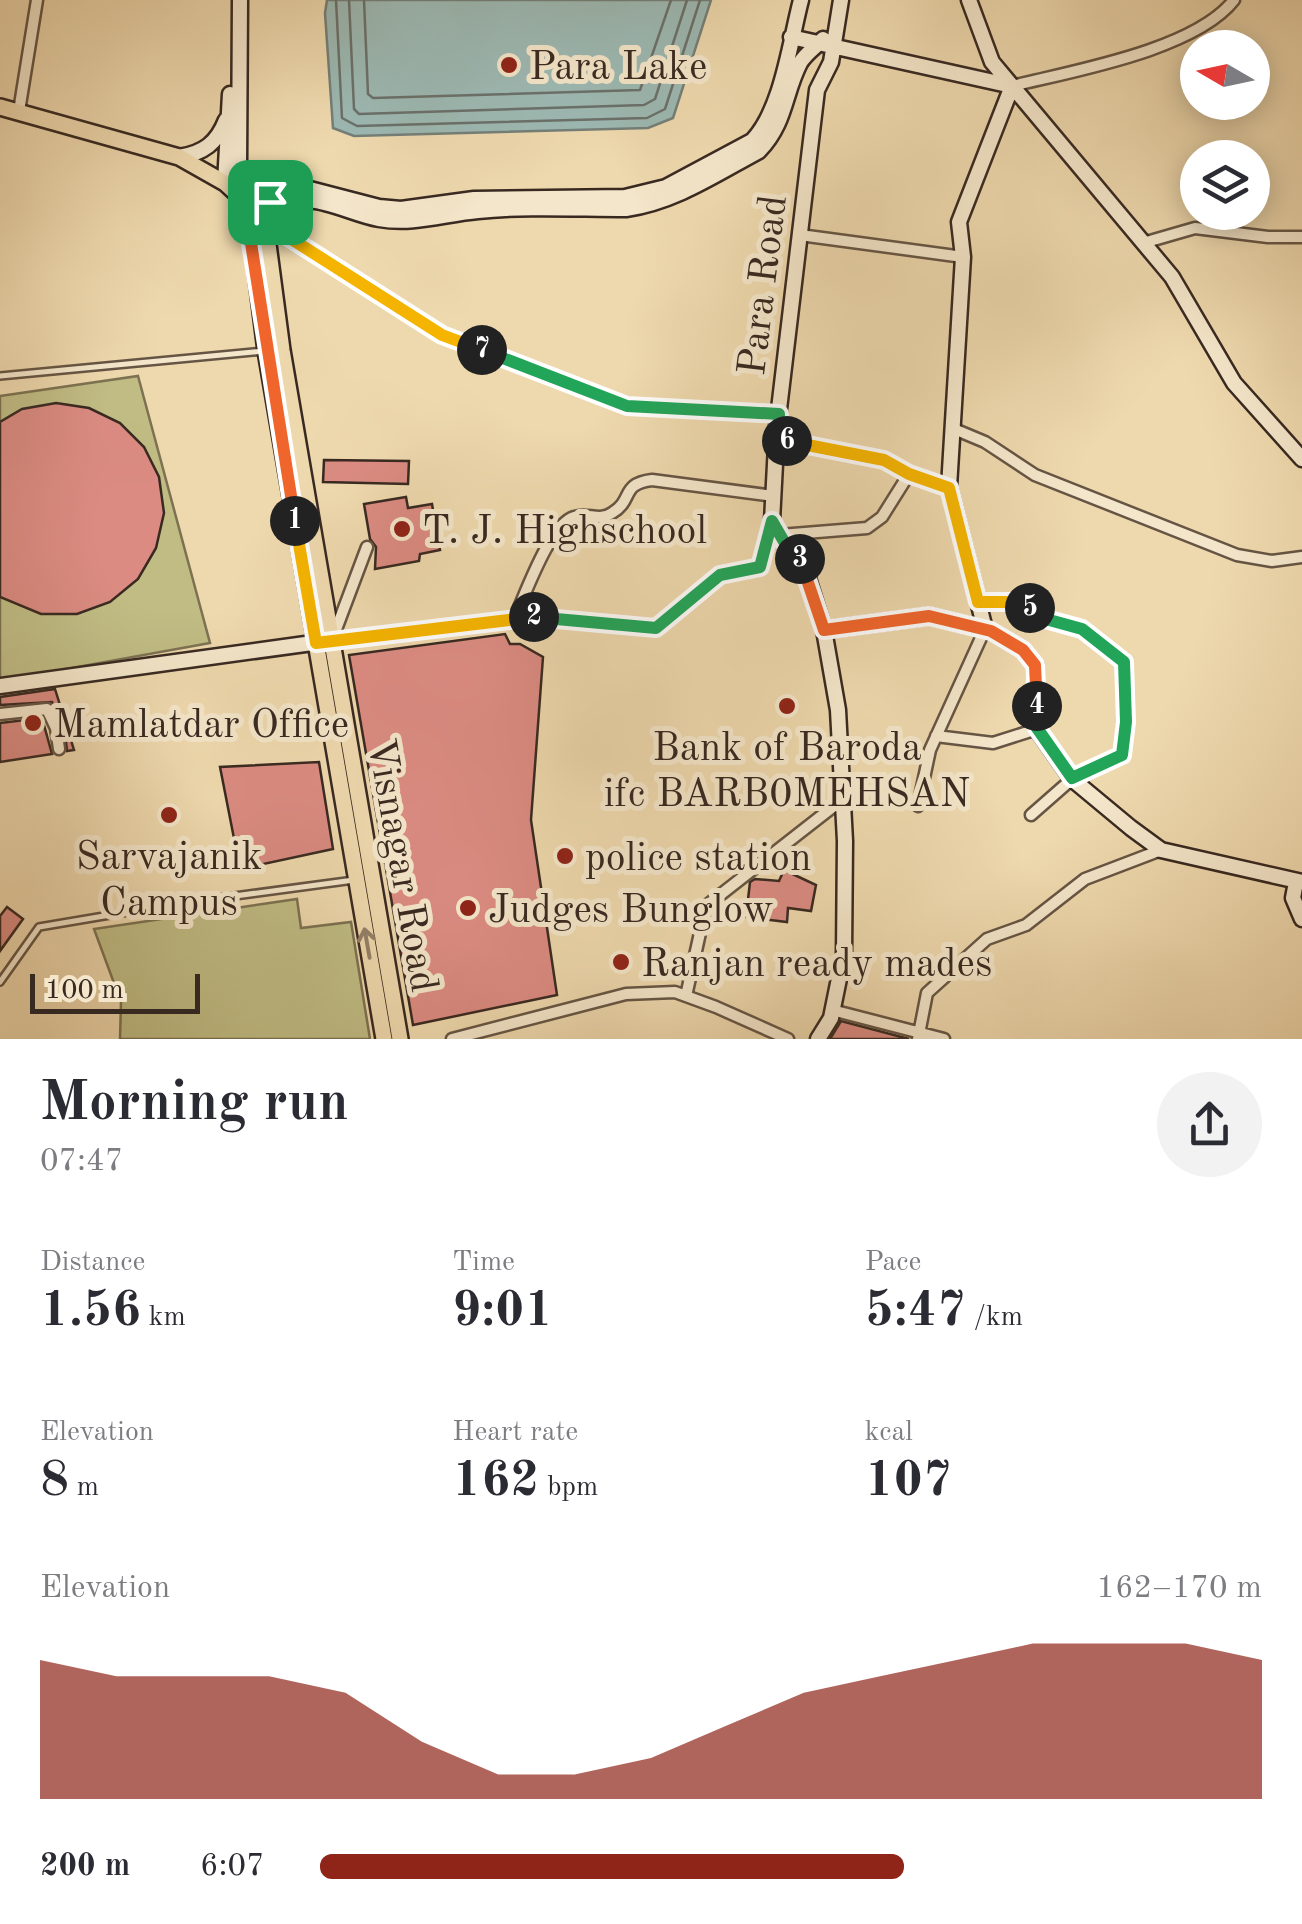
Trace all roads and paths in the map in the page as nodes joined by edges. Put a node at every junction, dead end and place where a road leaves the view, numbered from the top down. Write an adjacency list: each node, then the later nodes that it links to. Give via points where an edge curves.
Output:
1 (37, 0): 15 (street)
2 (231, 0): 14 (street)
3 (240, 0): 18 (street, via 239,167 245,187)
4 (840, 0): 9 (street)
5 (969, 0): 11 (street, via 992,62)
6 (1234, 0): 11 (street, via 1157,50)
7 (799, 8): 8 (street)
8 (796, 38): 9 (street); 10 (street); 18 (street, via 760,133 645,194 474,199 401,209 302,187)
9 (826, 45): 10 (street); 11 (street); 12 (street, Para Road, via 828,71)
10 (805, 55): 12 (street); 18 (street, via 783,117 759,151 648,206 476,211 401,221 300,198)
11 (1012, 86): 22 (street); 23 (street, via 958,222)
12 (817, 90): 20 (street, Para Road)
13 (0, 107): 15 (main road)
14 (230, 108): 16 (street, via 214,143); 17 (street)
15 (19, 112): 16 (main road)
16 (179, 157): 17 (main road)
17 (225, 183): 18 (main road)
18 (263, 204): 19 (main road, via 276,219); 19 (main road, Visnagar Road, via 247,212)
19 (262, 226): 24 (main road, Visnagar Road); 26 (street, via 442,335 627,406)
20 (800, 236): 23 (street); 26 (street, Para Road)
21 (1302, 238): 22 (street, via 1196,228)
22 (1143, 243): 29 (street, via 1172,277 1234,383)
23 (964, 256): 27 (street)
24 (274, 350): 25 (lane); 40 (main road, Visnagar Road)
25 (0, 376)
26 (779, 414): 28 (street, Para Road)
27 (954, 429): 31 (street); 35 (street, via 1035,475 1237,555)
28 (778, 439): 30 (street, via 884,460); 32 (street, Para Road)
29 (1302, 460)
30 (909, 474): 31 (street); 33 (street, via 882,517 867,528)
31 (949, 488): 36 (street)
32 (774, 496): 33 (street, Para Road); 37 (street, via 636,482 610,515 568,520 549,543)
33 (776, 528): 37 (street, via 760,567 720,575 656,628); 39 (street, via 803,562)
34 (367, 547): 40 (street)
35 (1302, 557)
36 (978, 602): 38 (street); 46 (street, via 1022,602 1042,618 1082,629 1124,662 1122,755)
37 (514, 619): 40 (street)
38 (984, 629): 39 (street, via 929,616); 43 (street, via 1023,650 1035,665); 44 (street)
39 (824, 630): 47 (street)
40 (324, 641): 41 (street); 51 (main road, Visnagar Road)
41 (0, 686)
42 (0, 714): 45 (street, via 47,709)
43 (1037, 728): 44 (street, via 993,743); 46 (street)
44 (936, 736): 48 (street)
45 (58, 748)
46 (1072, 778): 49 (street); 50 (street)
47 (843, 799): 55 (street, via 706,906); 56 (street, via 844,954)
48 (918, 806)
49 (1031, 815)
50 (1162, 850): 52 (street); 57 (street, via 1085,879 1026,925 987,939 927,993)
51 (364, 879): 54 (lane, via 39,928); 58 (main road, Visnagar Road, one-way to 51); 59 (main road, Visnagar Road)
52 (1299, 882): 53 (street, via 1293,898)
53 (1302, 918)
54 (0, 982)
55 (686, 996): 60 (street, via 626,994); 61 (street)
56 (832, 1010): 57 (street); 62 (street)
57 (918, 1037): 63 (street)
58 (384, 1039)
59 (400, 1039)
60 (452, 1039)
61 (788, 1039)
62 (818, 1039)
63 (944, 1039)

